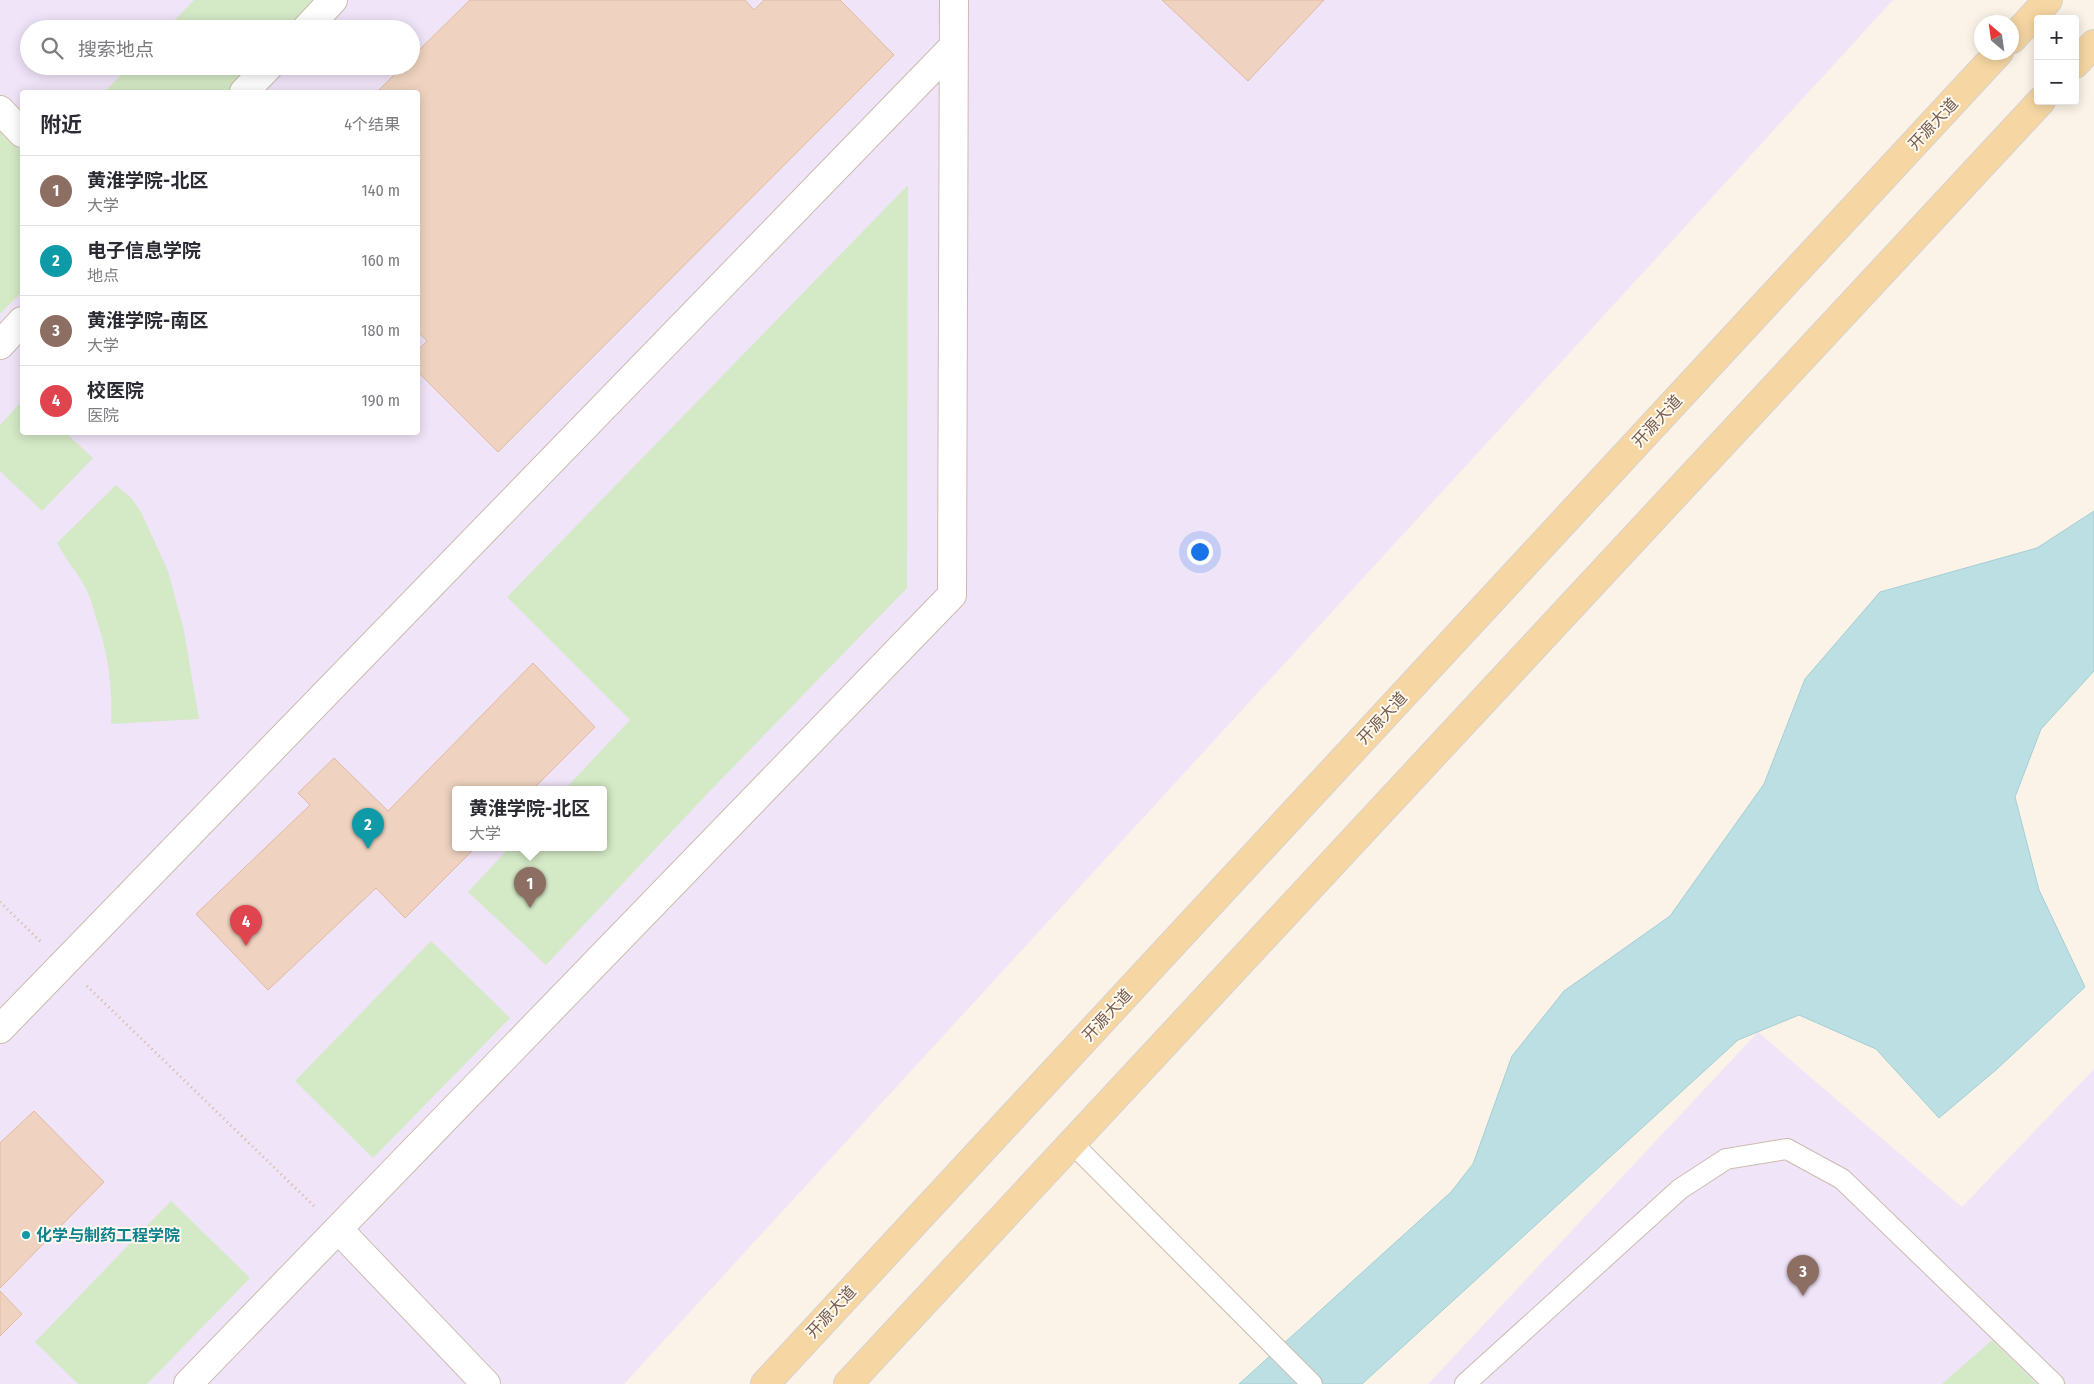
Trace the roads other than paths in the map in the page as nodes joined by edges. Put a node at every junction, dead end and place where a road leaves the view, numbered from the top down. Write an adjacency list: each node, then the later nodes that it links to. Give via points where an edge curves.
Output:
1 (333, 0): 4 (street)
2 (954, 0): 7 (street)
3 (2048, 0): 5 (main road)
4 (314, 20)
5 (2019, 31)
6 (2094, 44): 9 (main road)
7 (954, 46): 17 (street); 19 (street, via 952,595)
8 (1992, 60): 22 (main road, 开源大道)
9 (2079, 60)
10 (260, 75): 11 (street)
11 (246, 90)
12 (2037, 105): 18 (main road)
13 (0, 110): 14 (street)
14 (20, 131)
15 (20, 323): 16 (street)
16 (0, 345)
17 (0, 1029)
18 (1072, 1143): 23 (main road); 24 (lane)
19 (338, 1229): 20 (street); 21 (street)
20 (188, 1384)
21 (486, 1384)
22 (765, 1384)
23 (848, 1384)
24 (1312, 1384)
25 (1465, 1384): 26 (lane, via 1680,1189 1726,1158 1787,1149 1842,1178)
26 (2054, 1384)

